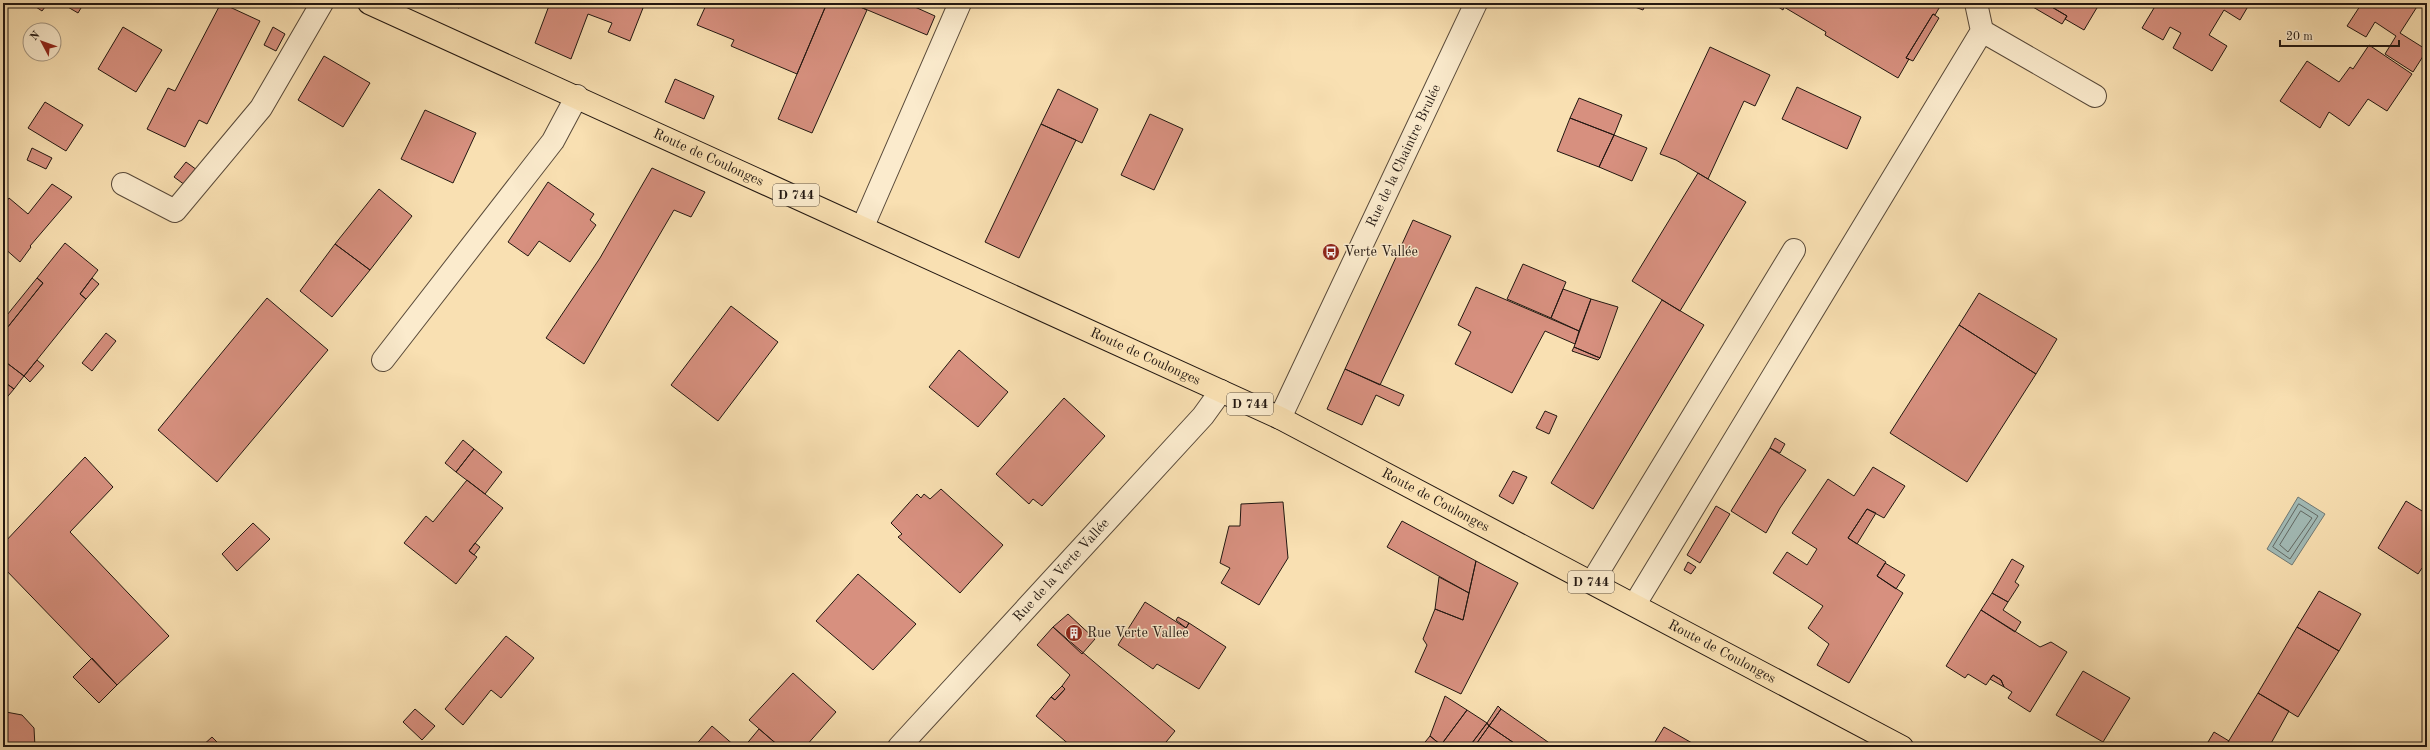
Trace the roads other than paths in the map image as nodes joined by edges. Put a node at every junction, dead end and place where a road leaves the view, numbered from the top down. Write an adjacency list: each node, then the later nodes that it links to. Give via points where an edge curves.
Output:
1 (322, 3): 9 (street, via 261,108 176,211)
2 (369, 3): 7 (main road, Route de Coulonges / D 744)
3 (960, 3): 10 (street)
4 (1476, 3): 14 (street, Rue de la Chaintre Brulée)
5 (1976, 3): 6 (street)
6 (1982, 31): 8 (street); 16 (street)
7 (577, 96): 10 (main road, Route de Coulonges / D 744); 12 (street, via 553,141)
8 (2095, 96)
9 (123, 184)
10 (863, 226): 13 (main road, Route de Coulonges / D 744)
11 (1794, 250): 15 (street)
12 (383, 360)
13 (1220, 391): 14 (main road, Route de Coulonges / D 744); 17 (street, Rue de la Verte Vallée, via 1203,416)
14 (1280, 418): 15 (main road, Route de Coulonges / D 744)
15 (1592, 582): 16 (main road, Route de Coulonges / D 744)
16 (1635, 604): 18 (main road, Route de Coulonges / D 744)
17 (899, 747)
18 (1902, 747)

